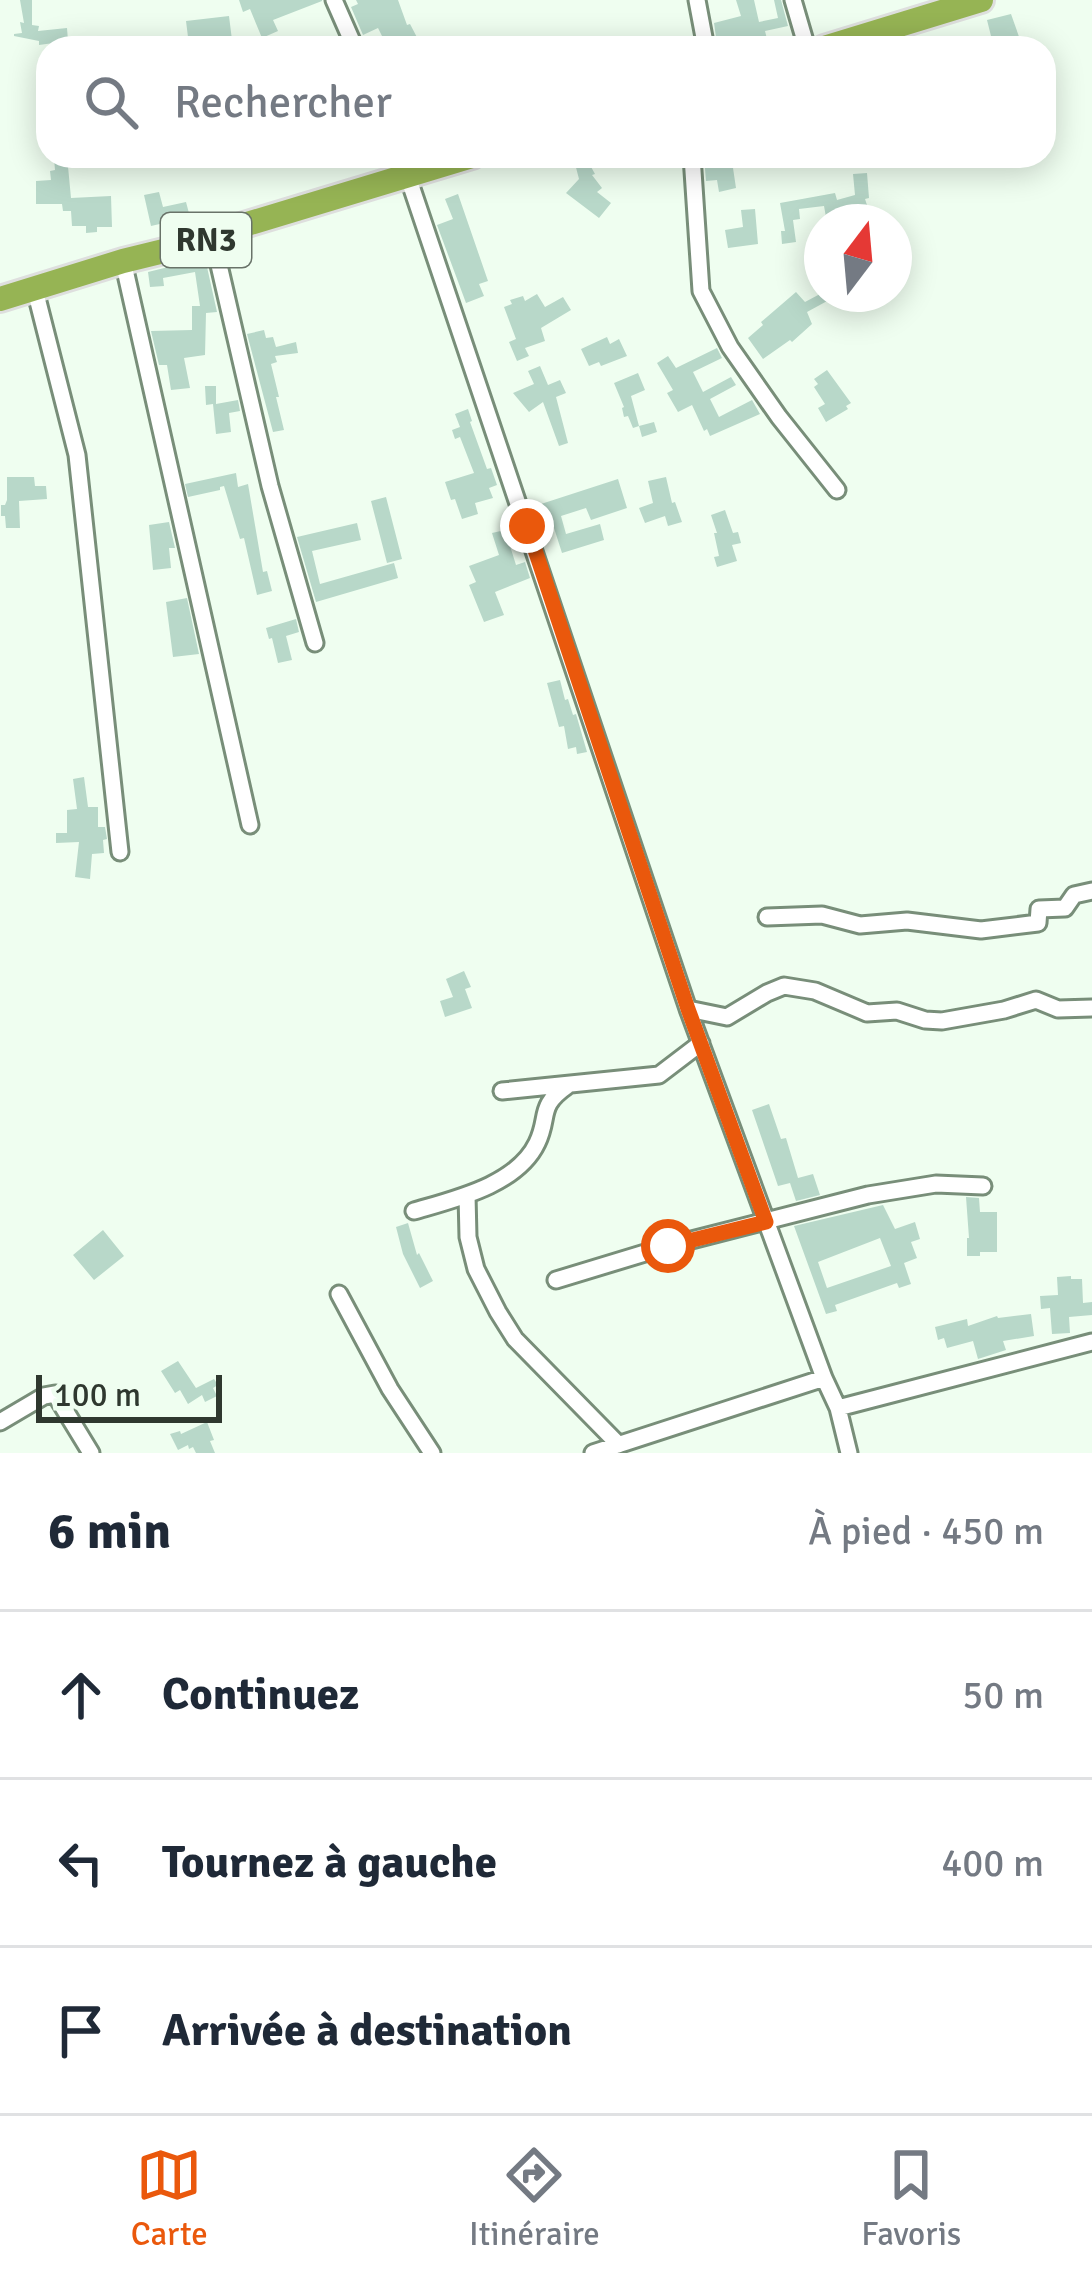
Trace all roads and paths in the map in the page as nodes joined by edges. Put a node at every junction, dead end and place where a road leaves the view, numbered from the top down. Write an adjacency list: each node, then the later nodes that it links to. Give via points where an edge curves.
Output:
1 (334, 0): 5 (street)
2 (697, 0): 6 (street)
3 (793, 0): 7 (street)
4 (981, 0): 8 (highway)
5 (350, 36)
6 (704, 36)
7 (804, 36)
8 (863, 36)
9 (400, 168): 12 (highway, RN3)
10 (407, 168): 23 (street)
11 (693, 168): 16 (street, via 701,291 730,347)
12 (213, 238): 13 (highway, RN3); 17 (street)
13 (124, 261): 14 (highway, RN3); 18 (street)
14 (34, 286): 15 (highway, RN3); 19 (street, via 77,454)
15 (0, 299)
16 (837, 490)
17 (314, 643)
18 (250, 825)
19 (120, 852)
20 (1092, 891): 21 (street, via 1074,895 1065,908 1040,909 1037,923 981,930)
21 (767, 916)
22 (1092, 1008): 23 (street, via 1036,1000 925,1020 867,1013 784,986 727,1017)
23 (688, 1009): 24 (street)
24 (701, 1042): 25 (street, via 659,1075); 30 (street)
25 (567, 1085): 26 (street); 28 (street, via 546,1106 524,1161)
26 (502, 1091)
27 (983, 1186): 30 (street, via 868,1195)
28 (467, 1195): 29 (street); 37 (street, via 467,1237 498,1312)
29 (414, 1211)
30 (766, 1222): 31 (street); 34 (street)
31 (556, 1280)
32 (339, 1294): 39 (street)
33 (1092, 1342): 35 (street)
34 (824, 1378): 35 (street); 37 (street)
35 (838, 1408): 41 (street)
36 (0, 1422): 38 (street, via 56,1394)
37 (619, 1444): 40 (street)
38 (92, 1453)
39 (432, 1453)
40 (593, 1453)
41 (849, 1453)

